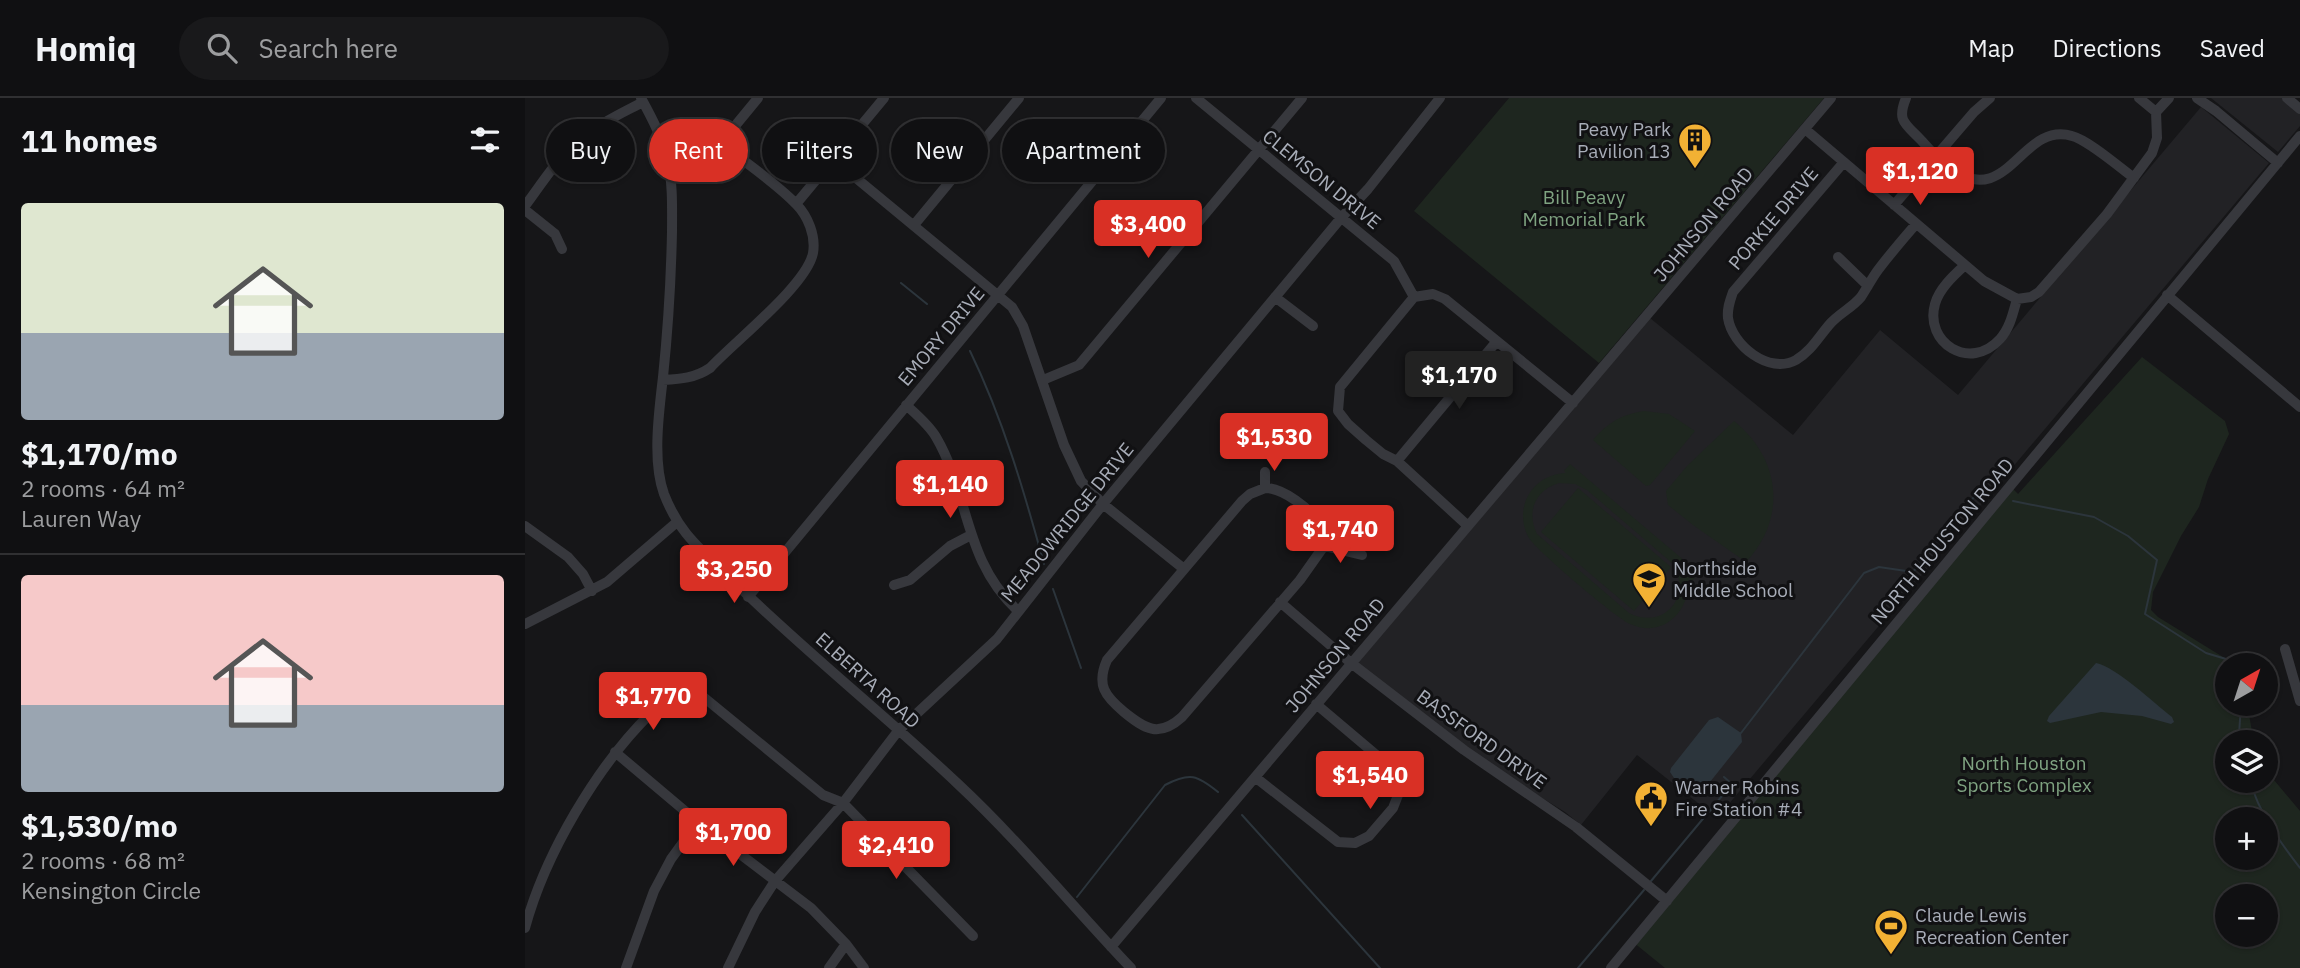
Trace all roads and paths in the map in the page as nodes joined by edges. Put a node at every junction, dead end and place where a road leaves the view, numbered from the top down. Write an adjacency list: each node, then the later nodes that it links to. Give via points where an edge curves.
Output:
1 (758, 98): 19 (street)
2 (884, 98): 20 (street)
3 (1019, 98): 37 (street)
4 (1161, 98): 42 (street, EMORY DRIVE)
5 (1196, 98): 23 (street, CLEMSON DRIVE)
6 (1301, 98): 23 (street)
7 (1440, 98): 35 (street, MEADOWRIDGE DRIVE)
8 (1831, 98): 21 (street, JOHNSON ROAD)
9 (1906, 98): 24 (street, via 1903,122)
10 (1990, 98): 24 (street)
11 (2139, 98): 17 (street)
12 (2169, 98): 17 (street)
13 (2197, 98): 26 (street)
14 (2287, 98): 16 (street)
15 (642, 100): 18 (street, ELBERTA ROAD); 34 (street, via 581,139)
16 (2300, 109)
17 (2155, 112): 28 (street, via 2157,138)
18 (652, 119)
19 (741, 119)
20 (866, 119)
21 (1805, 129): 25 (street); 51 (street, JOHNSON ROAD)
22 (2300, 136): 26 (street, NORTH HOUSTON ROAD)
23 (1259, 151): 35 (street, CLEMSON DRIVE); 50 (street, via 1079,365)
24 (1937, 156): 28 (street, via 1968,178 1986,179 2003,174 2033,143 2053,135 2071,135); 33 (street)
25 (1843, 162): 33 (street); 41 (street, PORKIE DRIVE, via 1738,286 1728,305 1728,320 1735,337 1762,360 1778,365 1792,362 1812,348)
26 (2279, 163): 43 (street, NORTH HOUSTON ROAD)
27 (748, 165): 32 (street)
28 (2134, 178): 46 (street, via 2039,292)
29 (671, 182): 49 (street, ELBERTA ROAD, via 671,284)
30 (814, 182): 32 (street)
31 (861, 182): 37 (street)
32 (796, 204): 49 (street, via 813,235 813,254 804,271 710,368 699,376)
33 (1894, 205): 36 (street)
34 (525, 208): 38 (street, via 555,234)
35 (1341, 218): 44 (street, MEADOWRIDGE DRIVE); 45 (street, CLEMSON DRIVE, via 1394,261)
36 (1916, 224): 40 (street); 41 (street, PORKIE DRIVE)
37 (914, 225): 42 (street)
38 (562, 249)
39 (1839, 257): 41 (street)
40 (1965, 265): 46 (street); 46 (street, via 1934,307 1938,333 1949,346 1968,355 1987,351 2007,330)
41 (1868, 286)
42 (998, 295): 50 (street, via 1023,326); 52 (street, EMORY DRIVE)
43 (2167, 296): 53 (street); 81 (street, NORTH HOUSTON ROAD)
44 (1275, 297): 47 (street); 57 (street, MEADOWRIDGE DRIVE)
45 (1414, 297): 48 (street, via 1433,294 1445,299); 54 (street, via 1340,387 1338,398 1338,411 1348,424)
46 (2017, 299)
47 (1313, 326)
48 (1497, 341): 51 (street); 54 (street)
49 (663, 380): 58 (street, ELBERTA ROAD, via 659,468)
50 (1043, 380): 57 (street, via 1071,463)
51 (1573, 403): 60 (street, JOHNSON ROAD)
52 (907, 405): 61 (street, via 935,434); 67 (street, EMORY DRIVE)
53 (2300, 407)
54 (1397, 461): 60 (street)
55 (1265, 472): 56 (street)
56 (1265, 488): 62 (street, via 1287,494 1316,519); 64 (street, via 1242,501)
57 (1103, 504): 64 (street); 69 (street, MEADOWRIDGE DRIVE)
58 (677, 522): 66 (street); 67 (street, ELBERTA ROAD)
59 (525, 526): 66 (street, via 568,557)
60 (1468, 526): 72 (street, JOHNSON ROAD)
61 (971, 535): 65 (street, via 909,580); 69 (street, via 1001,594)
62 (1324, 546): 63 (street); 68 (street)
63 (1362, 555)
64 (1184, 569): 68 (street, via 1103,669 1104,690 1111,701 1153,730 1173,725 1182,717)
65 (894, 585)
66 (592, 591): 70 (street)
67 (748, 597): 75 (street, ELBERTA ROAD)
68 (1279, 602): 72 (street, BASSFORD DRIVE)
69 (1018, 611): 75 (street, MEADOWRIDGE DRIVE, via 997,639)
70 (525, 624)
71 (2285, 649): 73 (street)
72 (1350, 663): 74 (street, JOHNSON ROAD); 81 (street, BASSFORD DRIVE, via 1576,827)
73 (2300, 701)
74 (1316, 704): 77 (street, JOHNSON ROAD); 77 (street, via 1395,772 1399,790 1393,808 1364,840 1338,842)
75 (898, 731): 78 (street, MEADOWRIDGE DRIVE); 85 (street, ELBERTA ROAD, via 958,784)
76 (615, 752): 78 (street, via 671,693 701,695 823,794); 79 (street); 82 (street, via 567,829 533,897)
77 (1255, 777): 85 (street, JOHNSON ROAD)
78 (843, 803): 80 (street, MEADOWRIDGE DRIVE); 83 (street)
79 (698, 822): 80 (street); 86 (street, via 654,891)
80 (775, 881): 84 (street, via 811,908); 87 (street, MEADOWRIDGE DRIVE)
81 (1667, 901): 91 (street, NORTH HOUSTON ROAD)
82 (525, 928)
83 (973, 936)
84 (846, 944): 88 (street); 89 (street)
85 (1111, 947): 90 (street, ELBERTA ROAD)
86 (626, 968)
87 (727, 968)
88 (829, 968)
89 (864, 968)
90 (1131, 968)
91 (1611, 968)

